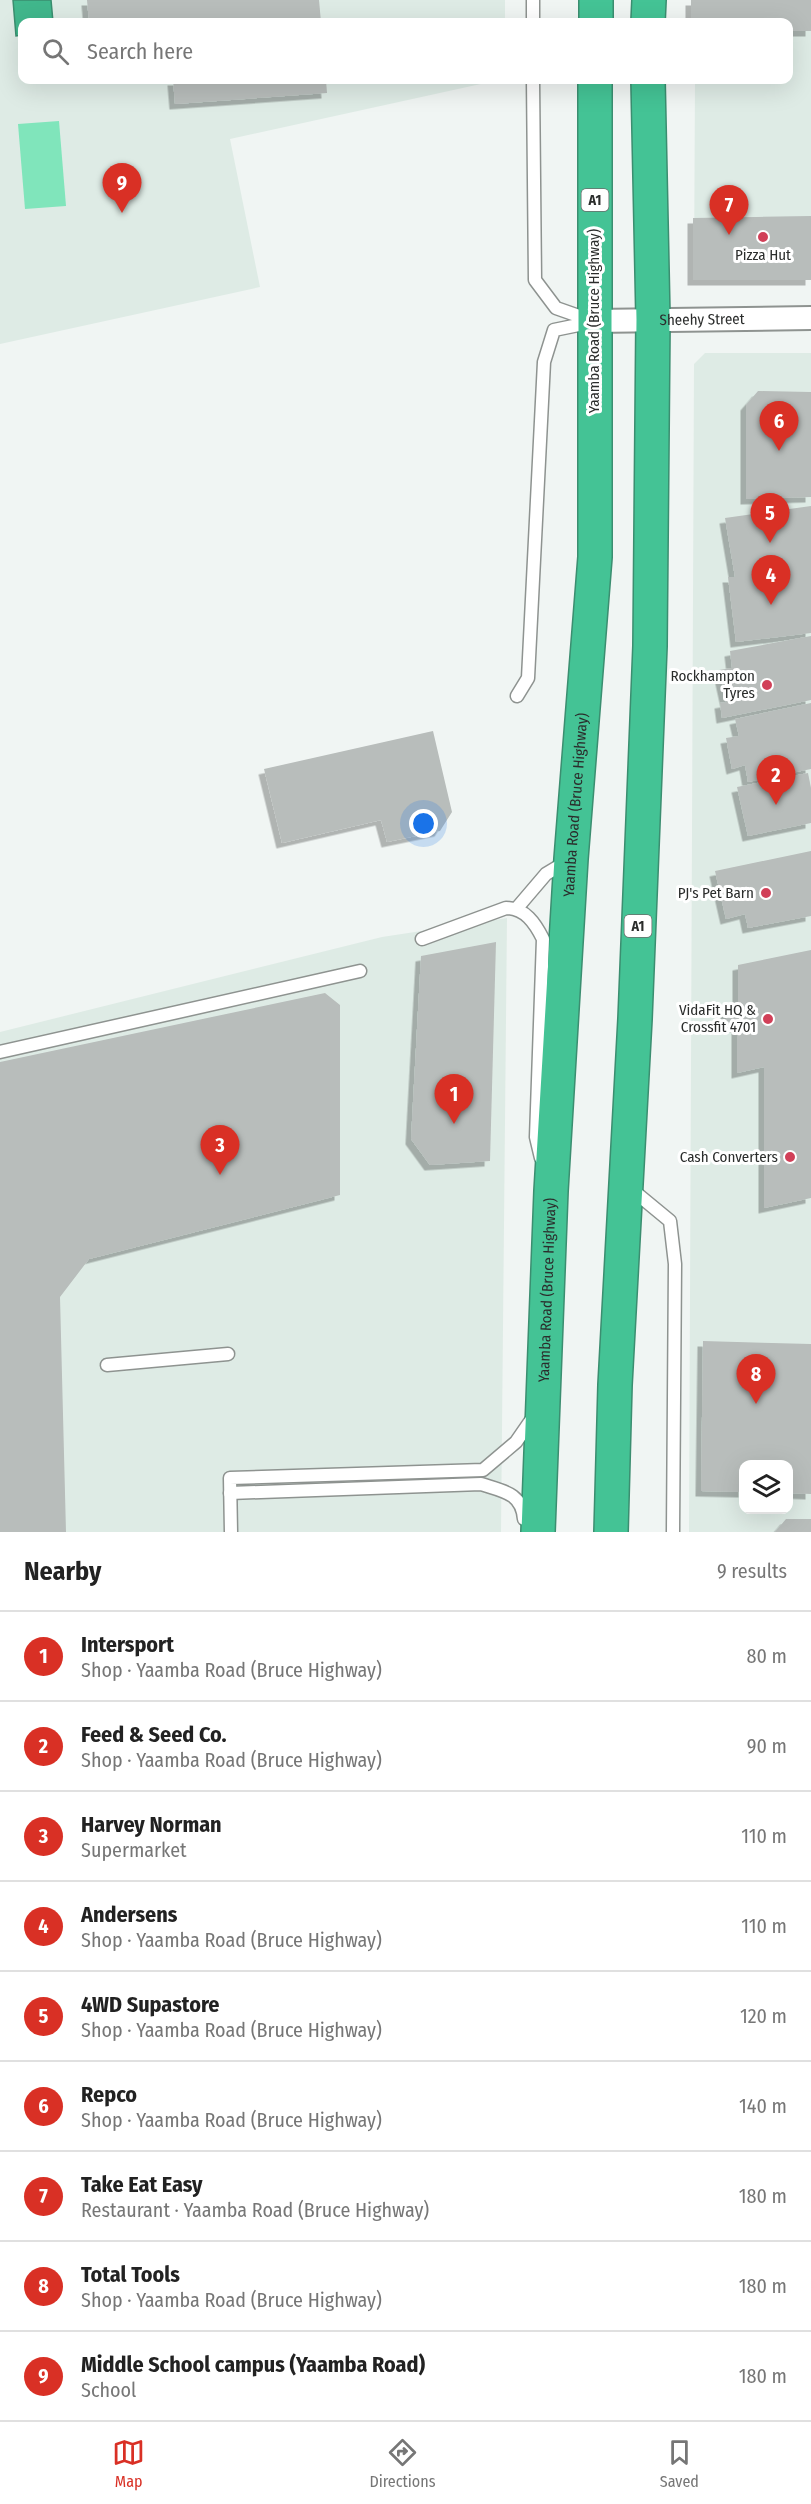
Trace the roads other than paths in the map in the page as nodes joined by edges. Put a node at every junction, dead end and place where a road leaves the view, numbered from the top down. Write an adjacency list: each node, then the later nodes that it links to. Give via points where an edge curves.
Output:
1 (533, 0): 4 (lane)
2 (596, 0): 5 (highway)
3 (649, 0): 6 (highway)
4 (533, 18)
5 (596, 18)
6 (648, 18)
7 (533, 84): 12 (lane, via 535,280 556,308)
8 (595, 84): 12 (highway, Yaamba Road (Bruce Highway) / A1)
9 (648, 84): 11 (highway, A1)
10 (811, 318): 11 (street, Sheehy Street)
11 (653, 319): 12 (street, Sheehy Street); 19 (highway, A1, via 650,646 635,1019)
12 (594, 321): 13 (lane, via 554,330 544,362 528,678); 14 (highway, Yaamba Road (Bruce Highway) / A1, via 595,557)
13 (517, 696)
14 (571, 859): 15 (lane, via 546,874); 20 (highway, Yaamba Road (Bruce Highway) / A1)
15 (517, 908): 16 (lane, via 506,908); 20 (lane, via 535,922 543,939 536,1137)
16 (422, 939)
17 (360, 971): 18 (lane)
18 (0, 1052)
19 (624, 1183): 28 (highway, A1); 29 (lane, via 670,1221 675,1264)
20 (551, 1191): 23 (highway, Yaamba Road (Bruce Highway) / A1)
21 (228, 1354): 22 (lane)
22 (107, 1365)
23 (543, 1403): 24 (lane, via 516,1442 483,1470 230,1478); 27 (highway, Yaamba Road (Bruce Highway) / A1)
24 (230, 1492): 25 (lane); 26 (lane, via 480,1484 514,1495 523,1507)
25 (231, 1532)
26 (525, 1532)
27 (538, 1532)
28 (611, 1532)
29 (673, 1532)

